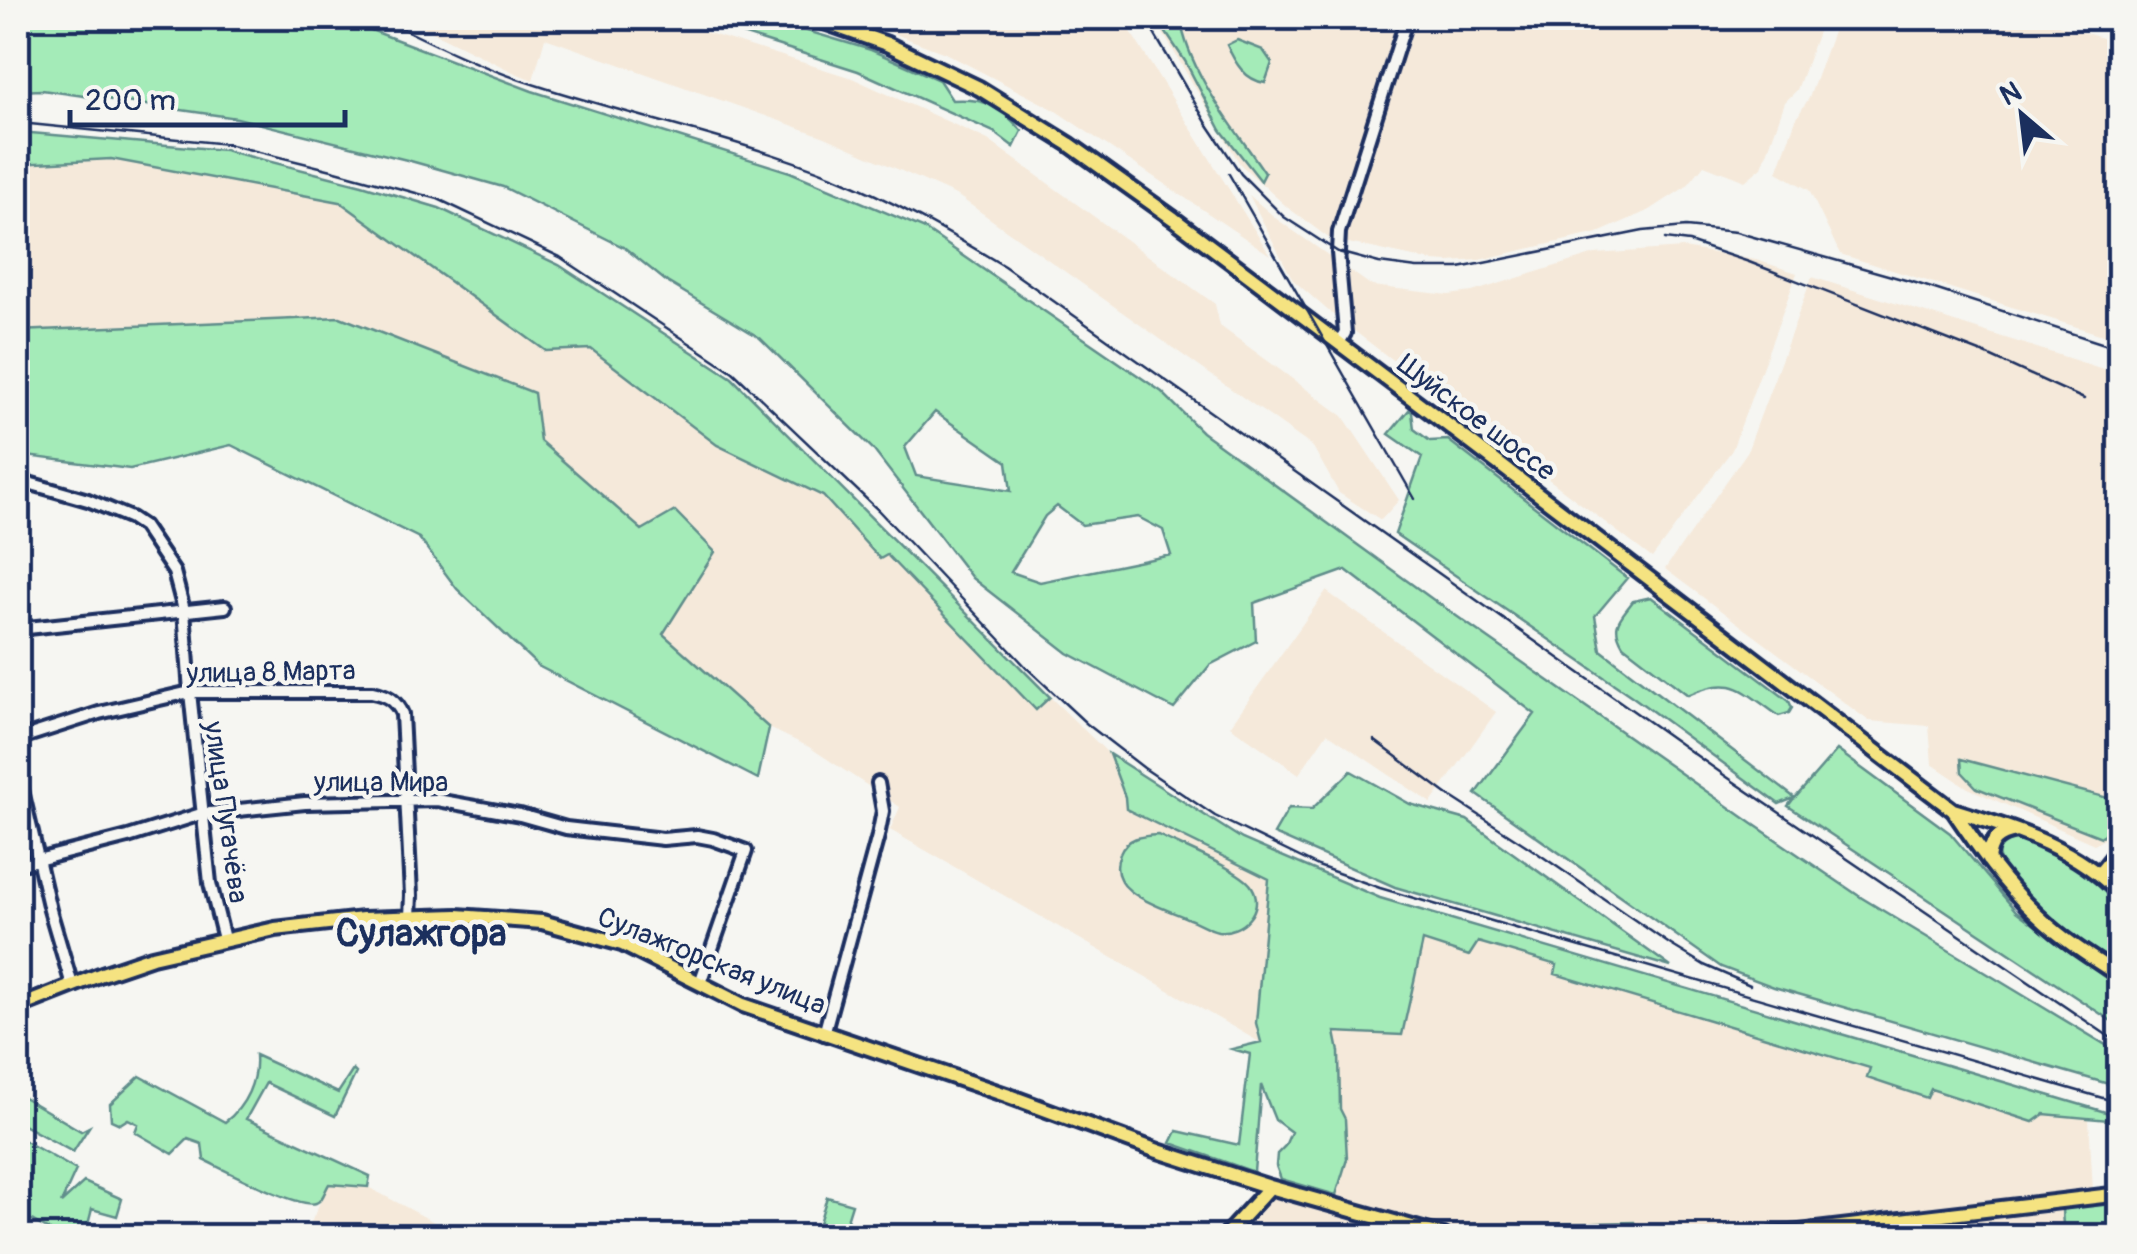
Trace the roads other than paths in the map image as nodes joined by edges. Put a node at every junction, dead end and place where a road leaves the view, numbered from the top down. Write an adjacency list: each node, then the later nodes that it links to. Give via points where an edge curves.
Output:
1 (813, 18): 3 (main road, Шуйское шоссе, via 887,44 1024,114)
2 (1408, 18): 3 (street, via 1340,232 1345,333)
3 (1339, 343): 13 (main road, Шуйское шоссе)
4 (18, 480): 6 (street, улица Пугачёва, via 88,500 143,526 174,572)
5 (224, 607): 6 (street)
6 (184, 610): 7 (street); 8 (street, улица Пугачёва)
7 (18, 629)
8 (190, 692): 9 (street, улица 8 Марта); 12 (street, улица 8 Марта, via 384,694 402,714); 14 (street, улица Пугачёва)
9 (18, 739)
10 (18, 773): 17 (street)
11 (878, 783): 28 (street, via 878,836)
12 (406, 802): 14 (street, улица Мира); 22 (street); 25 (street, улица Мира, via 474,806 566,828 662,839 697,836 746,851)
13 (1953, 810): 15 (main road, Шуйское шоссе); 18 (main road)
14 (201, 814): 17 (street, улица Мира); 23 (street, улица Пугачёва)
15 (2018, 831): 18 (main road, via 1995,840); 20 (main road, Шуйское шоссе)
16 (2120, 848): 20 (main road)
17 (38, 859): 19 (street, улица Мира); 26 (street)
18 (1988, 860): 24 (main road, via 2036,915)
19 (18, 865)
20 (2100, 873): 21 (main road, Шуйское шоссе)
21 (2120, 894)
22 (410, 917): 23 (main road, Сулажгорская улица); 25 (main road, Сулажгорская улица, via 542,922 622,944)
23 (224, 939): 26 (main road, Сулажгорская улица)
24 (2120, 976)
25 (700, 983): 28 (main road, Сулажгорская улица)
26 (72, 985): 27 (main road, Сулажгорская улица)
27 (18, 1007)
28 (824, 1034): 29 (main road, Сулажгорская улица)
29 (1270, 1186): 31 (main road); 32 (main road, Сулажгорская улица)
30 (2120, 1194): 33 (main road)
31 (1225, 1236)
32 (1444, 1236)
33 (1764, 1236)

